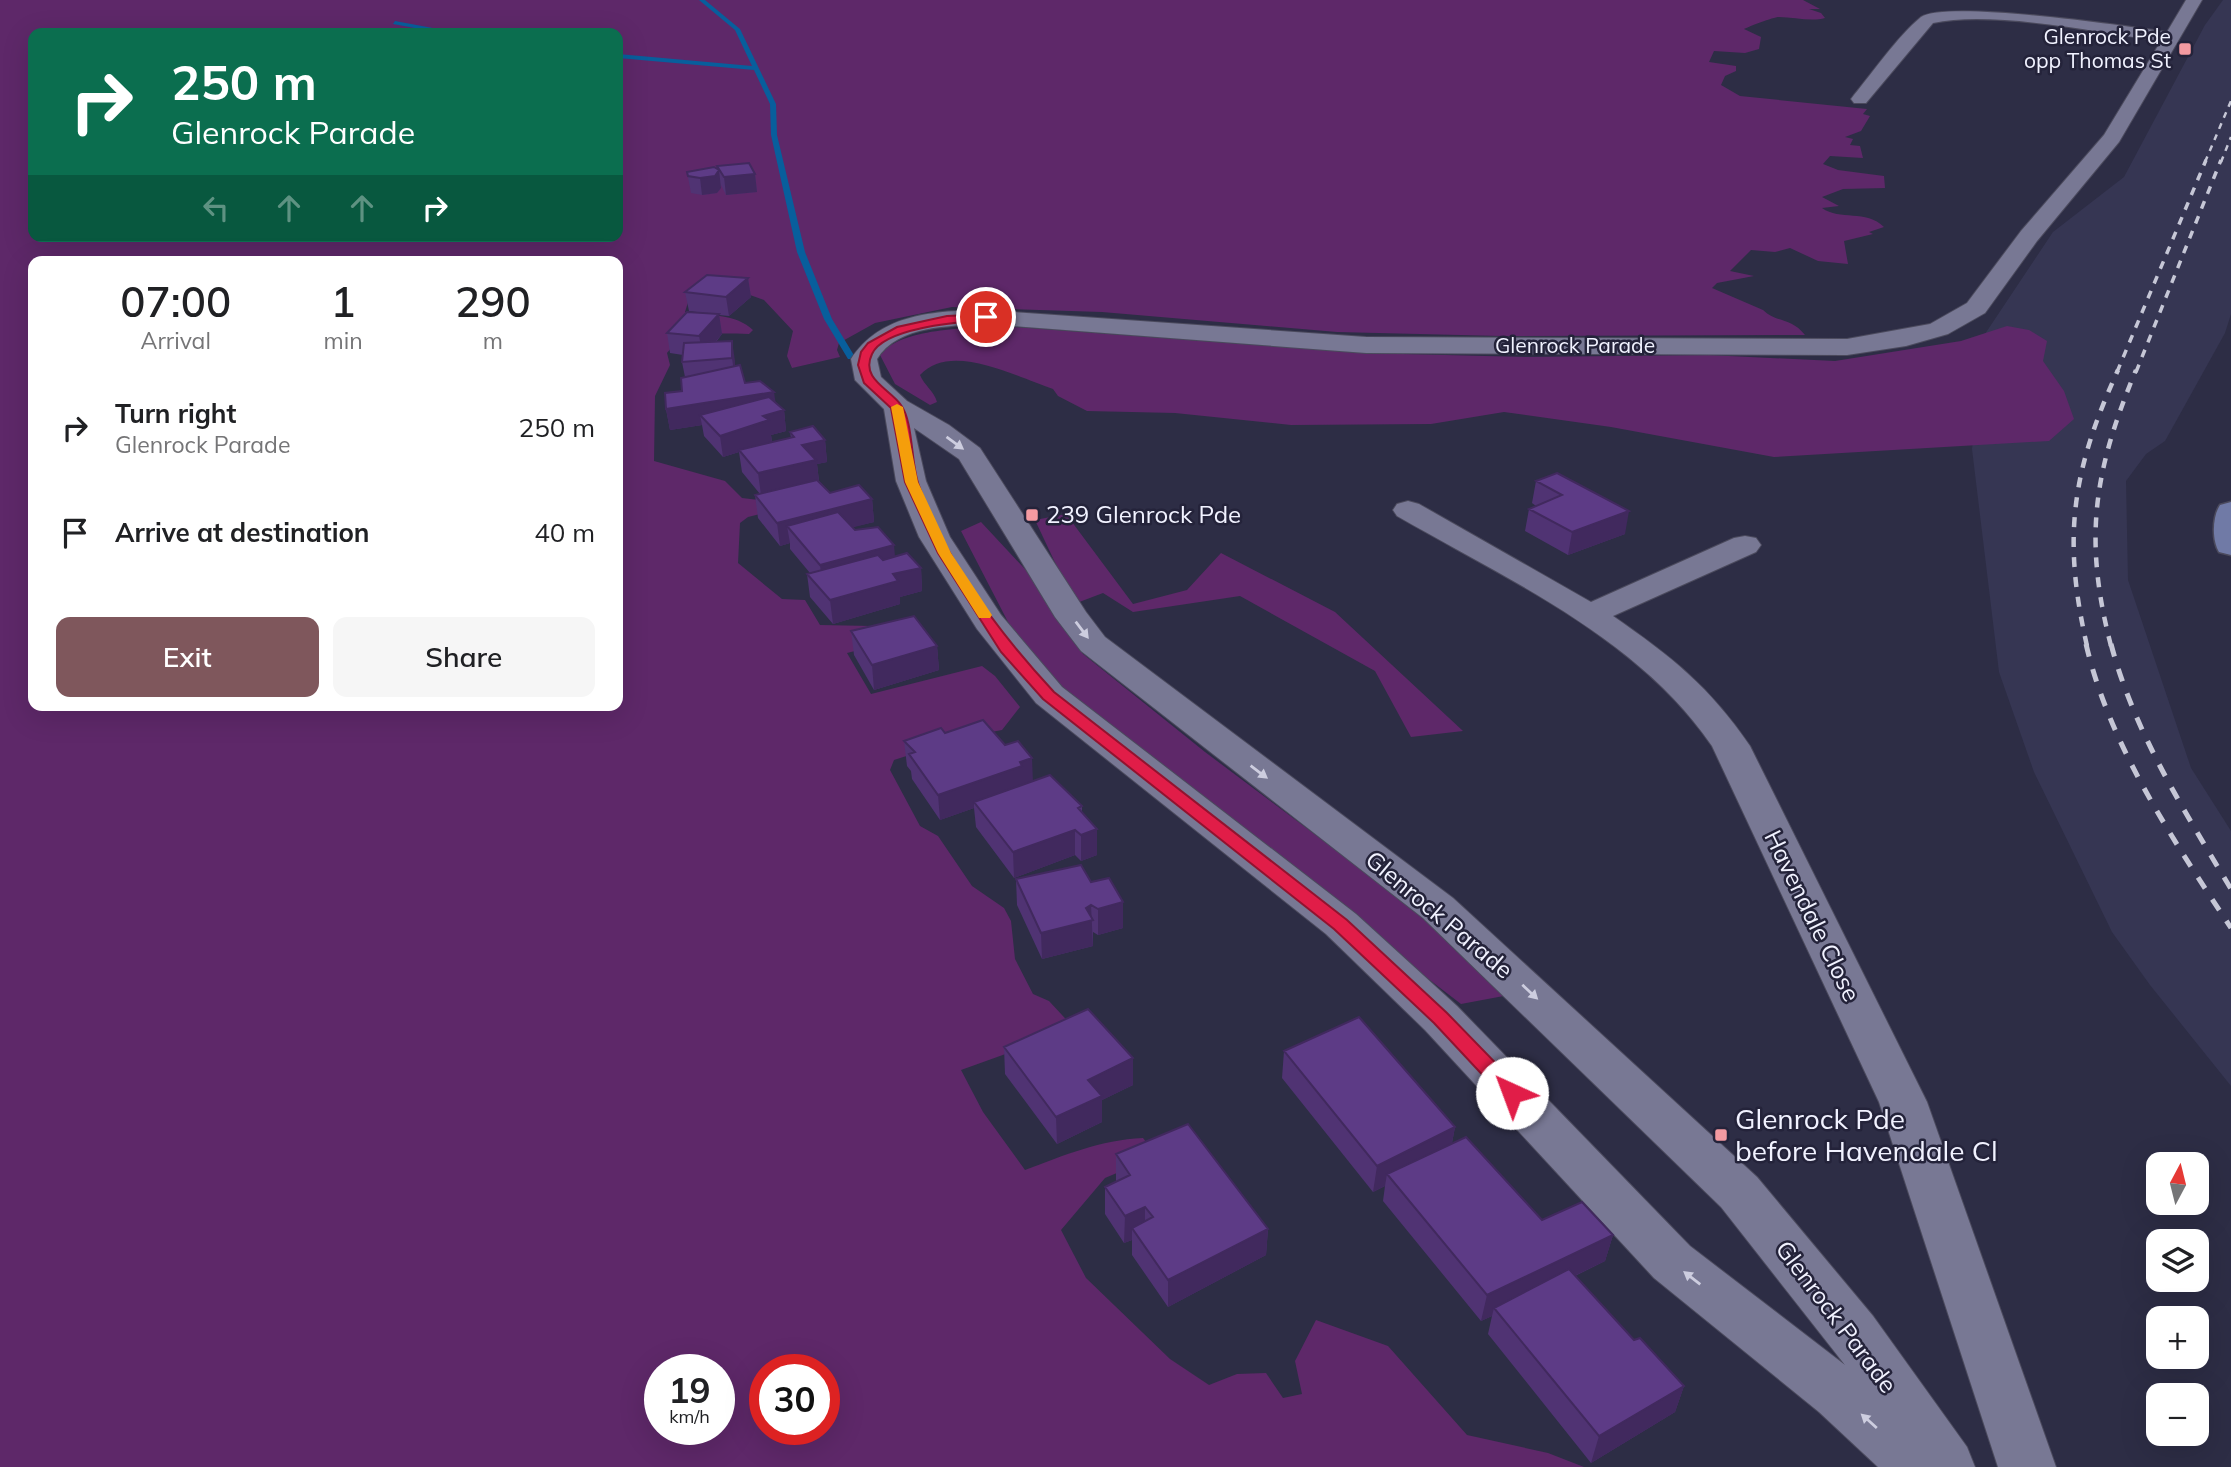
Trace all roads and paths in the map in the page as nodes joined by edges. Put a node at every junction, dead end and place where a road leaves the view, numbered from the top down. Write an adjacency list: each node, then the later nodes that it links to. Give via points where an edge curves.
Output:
1 (2194, 0): 2 (street, Glenrock Parade)
2 (2169, 37): 3 (street, via 1978,15 1936,15); 4 (street, Glenrock Parade, via 2112,138 2029,236 1976,308 1939,329 1847,347 1440,347 1334,344 964,317 901,329 866,352 868,380)
3 (1860, 99)
4 (897, 407): 10 (street, Glenrock Parade, one-way to 4, via 1839,1394 1672,1262 1441,1018 1341,924 1049,695 1008,652 945,553 911,482); 11 (street, Glenrock Parade, one-way to 11, via 970,454 1093,644 1438,908 1739,1192 1854,1333)
5 (1408, 510): 9 (street, Havendale Close)
6 (2231, 512): 8 (main road)
7 (1745, 545): 9 (street)
8 (2231, 545)
9 (1588, 615): 12 (street, Havendale Close, via 1651,659 1702,704 1731,746 1903,1102)
10 (1919, 1467)
11 (1946, 1467)
12 (2027, 1467)

